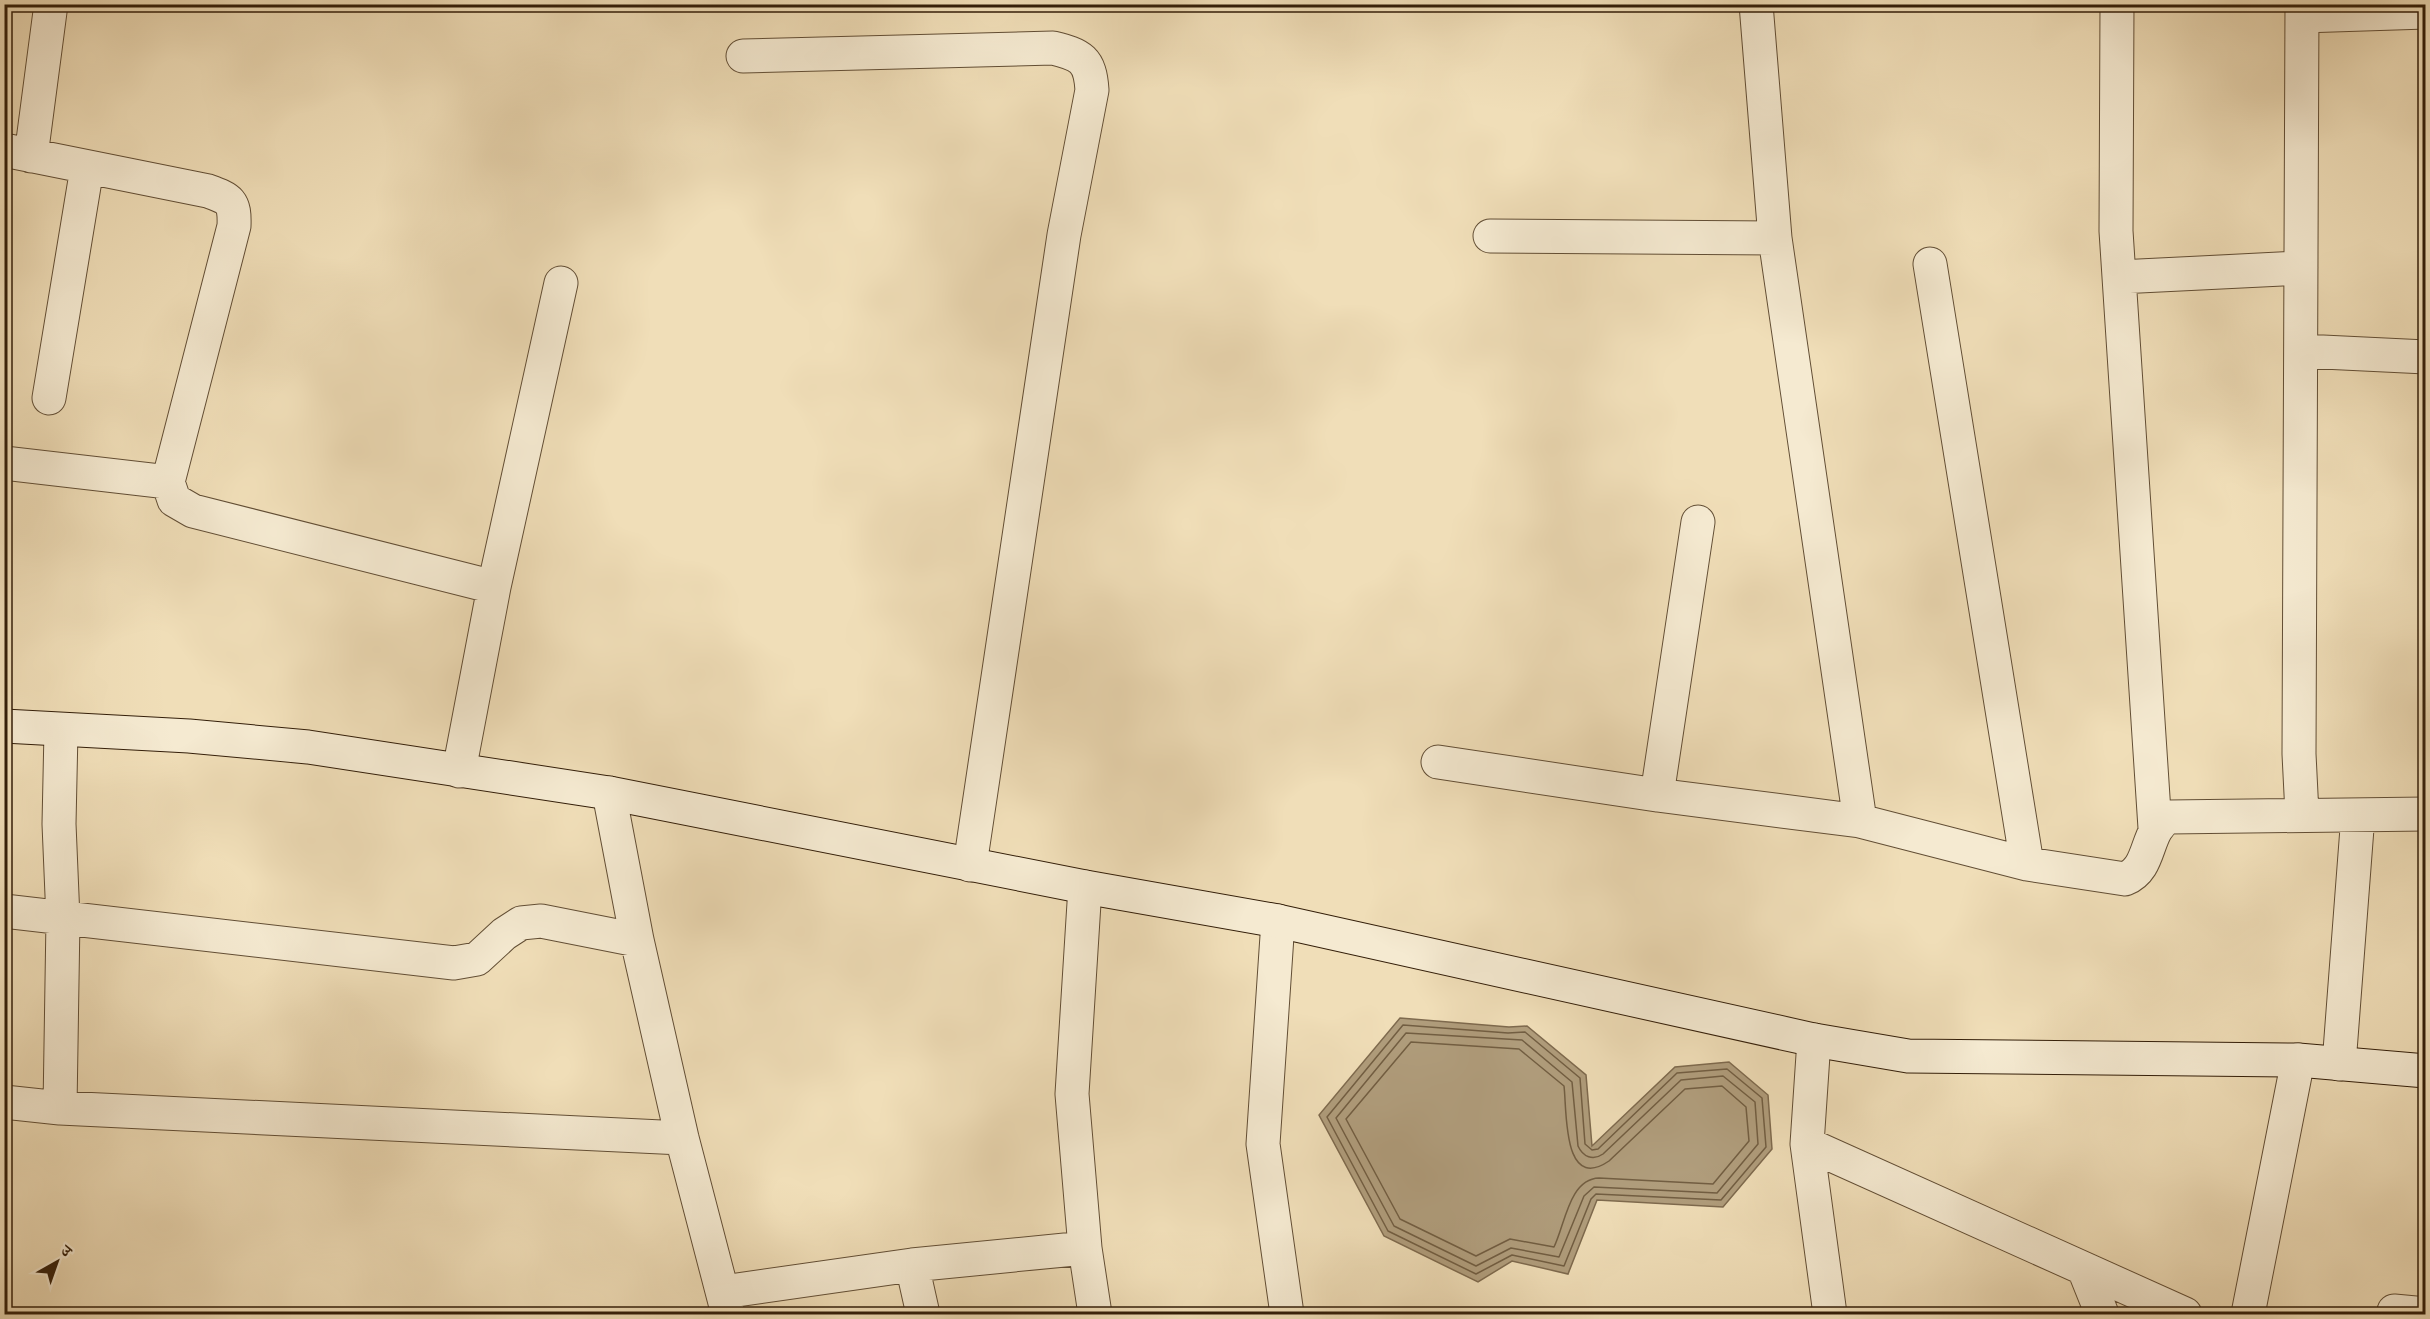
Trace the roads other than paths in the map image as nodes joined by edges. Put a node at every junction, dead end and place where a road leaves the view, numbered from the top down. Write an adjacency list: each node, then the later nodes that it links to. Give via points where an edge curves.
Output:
1 (51, 4): 7 (street)
2 (1756, 4): 10 (street)
3 (2116, 4): 13 (street)
4 (2302, 10): 5 (street); 12 (street)
5 (2426, 12)
6 (743, 56): 33 (street, via 1053,48 1077,54 1091,71 1092,90 1064,236)
7 (17, 153): 8 (street)
8 (87, 168): 17 (street); 19 (street, via 208,191 226,198 235,209 234,226)
9 (1490, 236): 10 (street)
10 (1775, 238): 31 (street)
11 (1930, 264): 34 (street)
12 (2301, 268): 13 (street); 15 (street)
13 (2119, 277): 32 (street)
14 (561, 283): 21 (street)
15 (2302, 351): 16 (street); 28 (street)
16 (2426, 357)
17 (49, 398)
18 (4, 463): 19 (street)
19 (168, 482): 21 (street, via 174,500 193,511)
20 (1698, 522): 27 (street)
21 (494, 587): 25 (street)
22 (4, 726): 23 (street)
23 (62, 730): 25 (street, via 308,747); 37 (street, via 59,824)
24 (1438, 762): 27 (street)
25 (459, 771): 26 (street)
26 (609, 793): 33 (street); 39 (street)
27 (1657, 795): 31 (street)
28 (2302, 814): 30 (street); 32 (street, via 2169,817)
29 (2426, 814): 30 (street)
30 (2358, 815): 42 (street)
31 (1860, 821): 34 (street)
32 (2155, 828): 34 (street, via 2144,862 2135,875 2125,879)
33 (970, 864): 35 (street)
34 (2027, 864)
35 (1085, 887): 38 (street); 48 (street, via 1072,1094)
36 (4, 911): 37 (street)
37 (63, 919): 39 (street, via 454,963 477,959 521,923 541,921); 45 (street)
38 (1278, 921): 40 (street); 54 (street, via 1263,1144)
39 (637, 940): 46 (street)
40 (1814, 1040): 41 (street, via 1908,1056); 47 (street)
41 (2298, 1060): 42 (street); 58 (street)
42 (2339, 1064): 43 (street)
43 (2426, 1071)
44 (4, 1102): 45 (street)
45 (60, 1108): 46 (street)
46 (682, 1138): 51 (street)
47 (1807, 1144): 50 (street); 55 (street)
48 (1084, 1248): 49 (street); 53 (street)
49 (912, 1266): 51 (street); 52 (street)
50 (2084, 1269): 56 (street); 57 (street)
51 (726, 1303)
52 (923, 1314)
53 (1095, 1314)
54 (1287, 1314)
55 (1830, 1314)
56 (2102, 1314)
57 (2185, 1314)
58 (2248, 1314)

